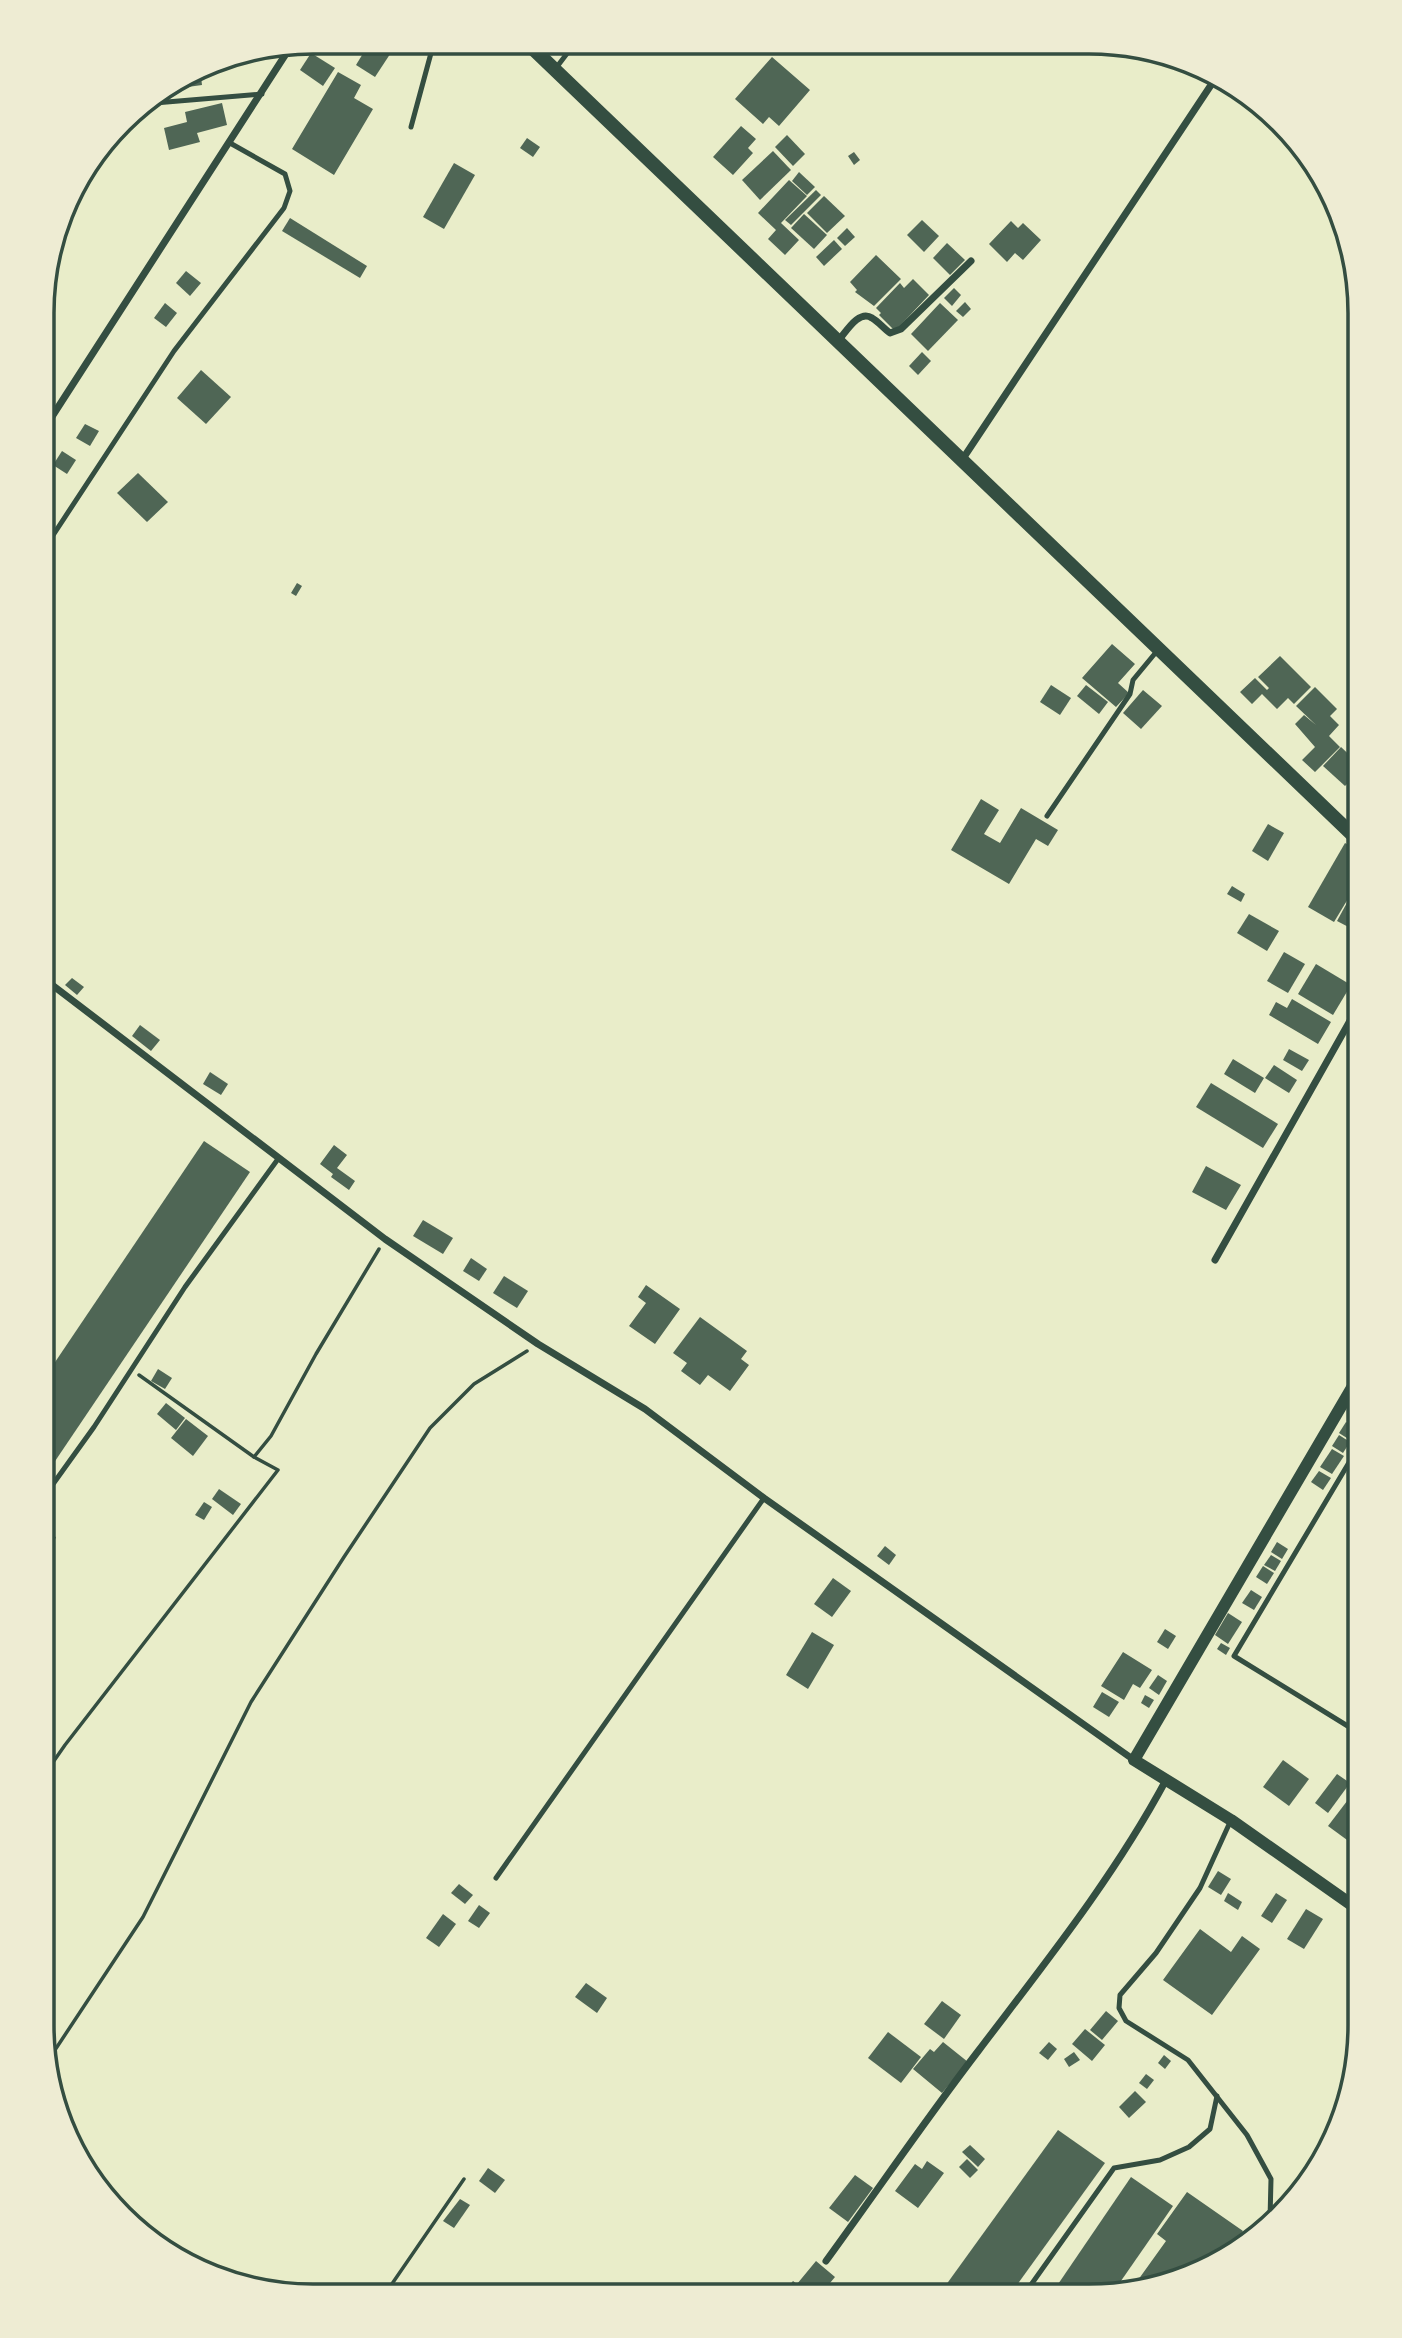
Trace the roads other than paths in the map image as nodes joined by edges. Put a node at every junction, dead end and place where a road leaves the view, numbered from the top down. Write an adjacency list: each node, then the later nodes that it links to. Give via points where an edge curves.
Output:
1 (431, 54): 9 (lane)
2 (539, 54): 5 (main road)
3 (567, 54): 5 (lane)
4 (285, 56): 7 (street)
5 (555, 69): 12 (main road)
6 (1211, 85): 14 (street)
7 (262, 94): 8 (lane); 10 (street)
8 (163, 102)
9 (411, 127)
10 (230, 143): 13 (street); 15 (lane, via 285,174 290,191 284,208 174,351)
11 (971, 261): 12 (street, via 901,329 890,332 865,315)
12 (838, 341): 14 (main road)
13 (54, 414)
14 (962, 460): 16 (main road)
15 (54, 535)
16 (1159, 649): 17 (lane, via 1133,680 1130,694); 18 (main road)
17 (1047, 816)
18 (1348, 830)
19 (54, 986): 21 (street)
20 (1348, 1024): 22 (street)
21 (278, 1159): 25 (lane); 26 (street, via 538,1344 645,1409)
22 (1215, 1260)
23 (1348, 1394): 28 (street)
24 (1348, 1464): 27 (lane, via 1234,1656)
25 (54, 1482)
26 (764, 1498): 28 (street); 31 (lane)
27 (1348, 1726)
28 (1134, 1760): 29 (street)
29 (1166, 1780): 30 (street); 35 (street, via 1090,1902)
30 (1231, 1819): 32 (street); 33 (lane, via 1200,1888 1156,1953 1120,1995 1119,2008 1126,2021 1188,2060)
31 (496, 1878)
32 (1348, 1902)
33 (1217, 2096): 34 (lane, via 1247,2134 1271,2179); 36 (lane, via 1210,2129 1189,2147 1160,2160 1114,2168)
34 (1270, 2210)
35 (826, 2261)
36 (1032, 2284)

